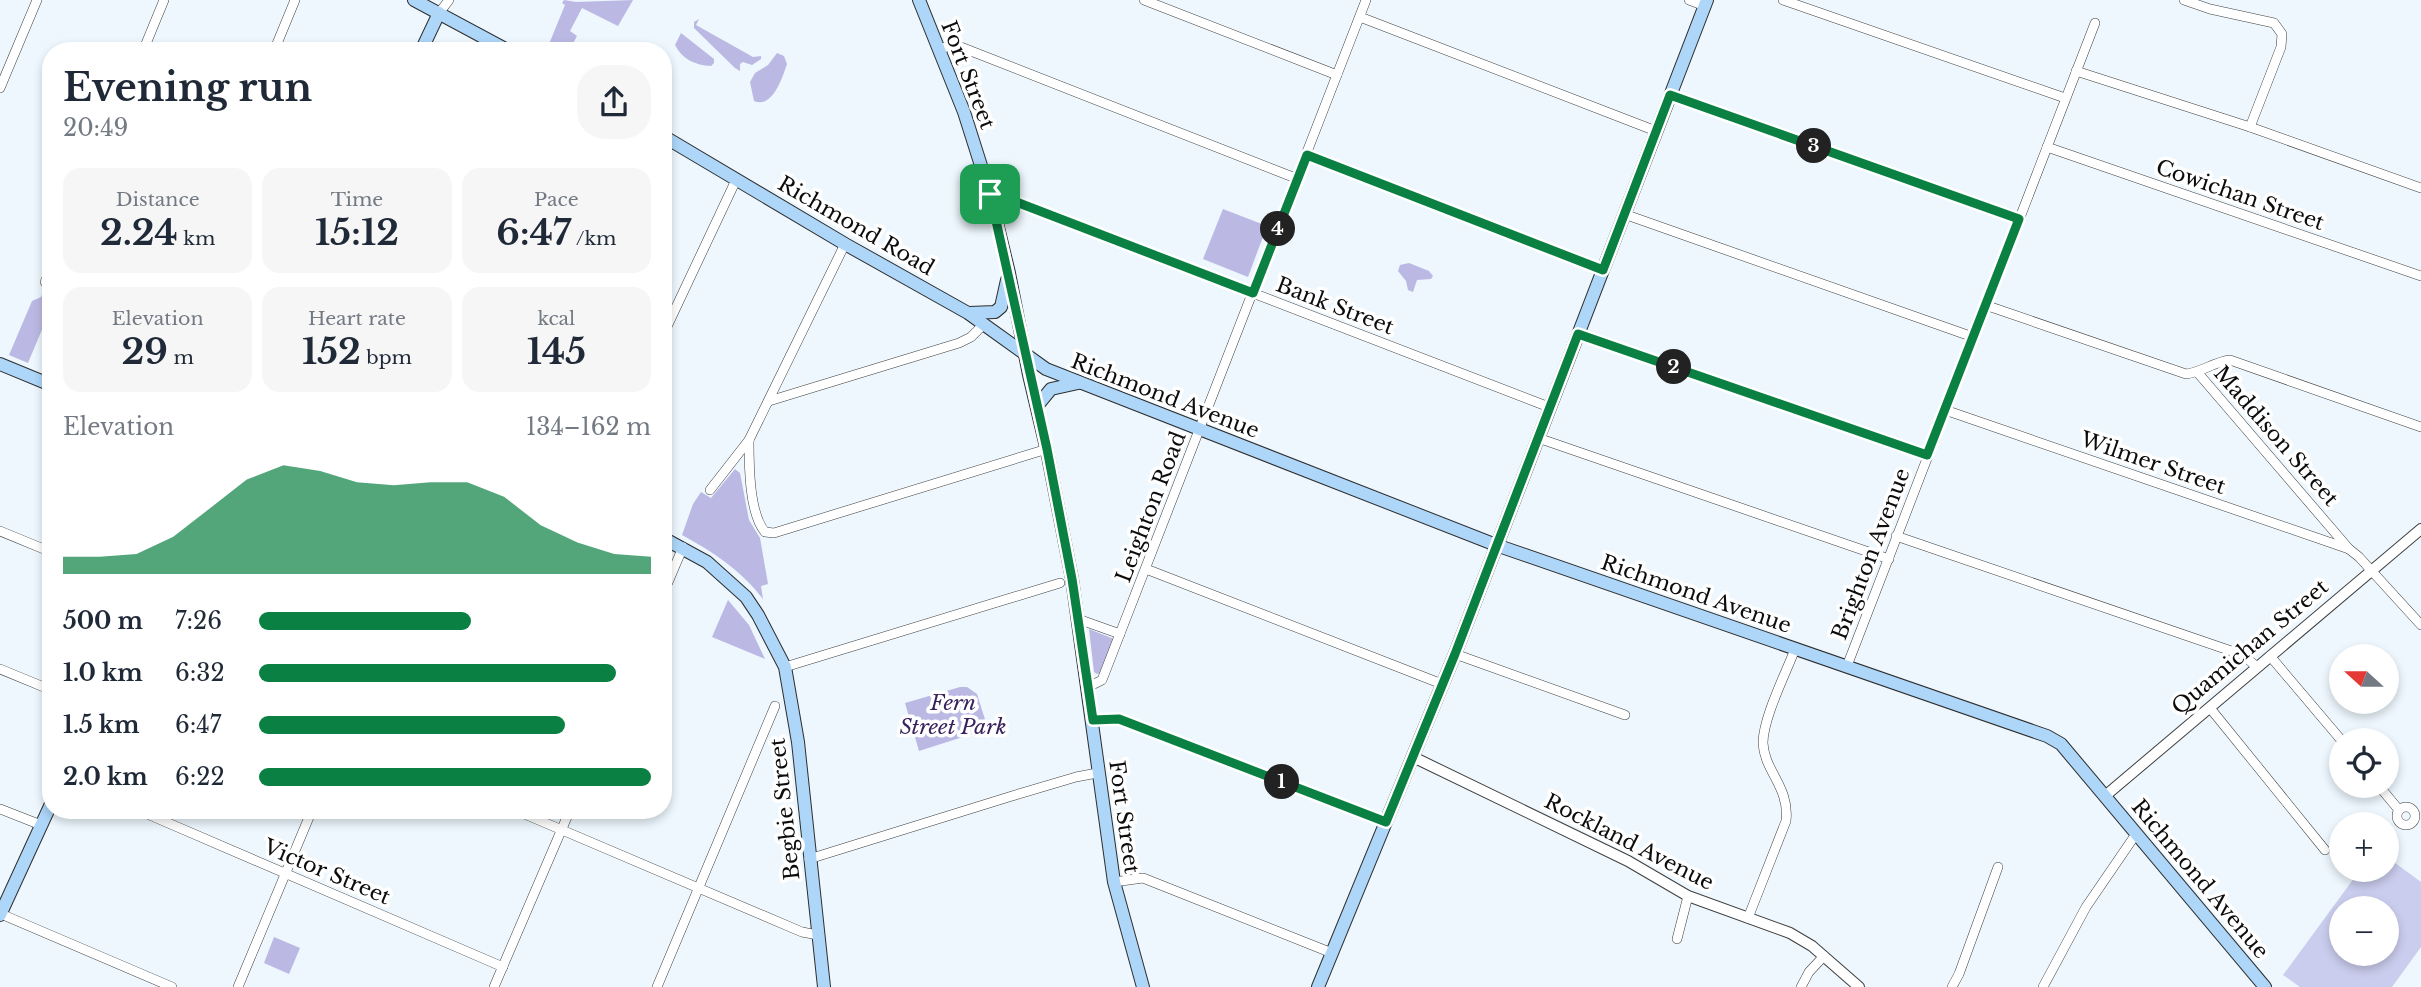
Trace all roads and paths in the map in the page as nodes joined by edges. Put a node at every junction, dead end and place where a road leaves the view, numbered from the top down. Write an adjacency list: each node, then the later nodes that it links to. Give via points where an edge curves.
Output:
1 (37, 0): 23 (street)
2 (164, 0): 16 (street)
3 (295, 0): 17 (street)
4 (414, 0): 13 (main road)
5 (449, 0): 13 (street)
6 (919, 0): 20 (main road, Fort Street)
7 (1144, 0): 22 (street)
8 (1366, 0): 14 (street, Leighton Road)
9 (1689, 0): 12 (street)
10 (1783, 0): 25 (street)
11 (2184, 0): 26 (street, via 2264,19 2274,23 2281,34 2281,47)
12 (1706, 3): 24 (main road)
13 (440, 6): 18 (main road); 19 (main road)
14 (1360, 17): 22 (street, Leighton Road); 27 (street)
15 (2095, 23): 21 (street, Brighton Avenue)
16 (147, 42)
17 (278, 42)
18 (425, 42)
19 (495, 42)
20 (939, 50): 31 (street, via 953,44); 34 (main road, Fort Street)
21 (2076, 71): 25 (street, Brighton Avenue); 26 (street)
22 (1337, 75): 30 (street, Leighton Road)
23 (0, 88)
24 (1670, 95): 27 (main road); 36 (street)
25 (2066, 98): 29 (street, Brighton Avenue)
26 (2250, 127): 33 (street)
27 (1656, 131): 35 (main road)
28 (672, 141): 32 (main road, Richmond Road)
29 (2047, 147): 36 (street, Brighton Avenue); 40 (street, Cowichan Street)
30 (1307, 155): 31 (street, Leighton Road); 38 (street)
31 (1298, 179): 41 (street, Leighton Road)
32 (737, 180): 37 (main road, Richmond Road); 44 (street)
33 (2421, 188)
34 (990, 194): 39 (main road, Fort Street); 41 (street, Bank Street)
35 (1624, 215): 38 (main road); 47 (street)
36 (2019, 219): 42 (street, Brighton Avenue)
37 (845, 244): 43 (main road, Richmond Road); 53 (street)
38 (1603, 270): 46 (main road)
39 (1009, 272): 43 (main road, via 1001,307 986,314); 48 (main road, Fort Street)
40 (2421, 276)
41 (1253, 293): 55 (street, Bank Street); 58 (street, Leighton Road)
42 (1985, 305): 47 (street, Brighton Avenue); 50 (street, Maddison Street, via 2177,372)
43 (968, 313): 45 (main road, Richmond Road)
44 (672, 316)
45 (984, 324): 48 (main road, Richmond Road); 53 (street, via 958,343)
46 (1578, 334): 55 (main road); 62 (street)
47 (1973, 337): 56 (street, Brighton Avenue)
48 (1025, 356): 52 (main road, Richmond Avenue); 54 (main road, Fort Street)
49 (0, 364): 51 (main road)
50 (2198, 373): 57 (street, via 2230,360); 71 (street, Maddison Street)
51 (42, 381)
52 (1079, 383): 54 (main road, via 1051,388); 58 (main road, Richmond Avenue)
53 (768, 401): 60 (street)
54 (1037, 406): 61 (main road, Fort Street)
55 (1549, 407): 59 (main road)
56 (1945, 410): 62 (street, Brighton Avenue); 71 (street, Wilmer Street)
57 (2421, 427)
58 (1200, 430): 68 (main road, Richmond Avenue); 73 (street, Leighton Road)
59 (1538, 438): 68 (main road); 72 (street)
60 (749, 440): 61 (street, via 749,470 759,525 765,533); 63 (street)
61 (1047, 449): 77 (main road, Fort Street)
62 (1927, 455): 66 (street, Brighton Avenue)
63 (710, 490)
64 (2421, 529): 74 (street, Quamichan Street)
65 (0, 531): 70 (street)
66 (1896, 536): 72 (street, Brighton Avenue); 85 (street, via 2243,655)
67 (672, 542): 69 (main road, Begbie Street)
68 (1496, 545): 80 (main road, Richmond Avenue); 81 (main road)
69 (683, 547): 75 (street); 84 (main road, Begbie Street, via 718,570 746,597)
70 (42, 548)
71 (2349, 550): 74 (street, Maddison Street)
72 (1889, 559): 83 (street, Brighton Avenue)
73 (1146, 569): 79 (street, Leighton Road); 87 (street)
74 (2371, 570): 78 (street, Maddison Street); 82 (street, Quamichan Street)
75 (672, 573)
76 (1060, 583): 84 (street)
77 (1078, 619): 79 (street); 89 (main road, Fort Street)
78 (2421, 625)
79 (1120, 634): 89 (street, Leighton Road, via 1102,680)
80 (1795, 649): 83 (main road, Richmond Avenue); 118 (street, via 1763,744 1788,807 1786,821)
81 (1455, 654): 87 (main road); 92 (street)
82 (2270, 656): 85 (street, Quamichan Street); 94 (street)
83 (1847, 666): 97 (main road, Richmond Avenue, via 2046,736 2061,744)
84 (785, 667): 111 (main road, Begbie Street, via 798,742)
85 (2257, 667): 91 (street, Quamichan Street)
86 (0, 669): 88 (street)
87 (1442, 684): 95 (main road)
88 (42, 686)
89 (1088, 687): 93 (main road, Fort Street)
90 (775, 706): 115 (street)
91 (2210, 708): 97 (street, Quamichan Street); 110 (street)
92 (1625, 715)
93 (1093, 720): 96 (main road, Fort Street); 106 (street, via 1119,719)
94 (2331, 728)
95 (1413, 757): 106 (main road); 116 (street, Rockland Avenue)
96 (1097, 773): 111 (street); 114 (main road, Fort Street)
97 (2105, 796): 109 (main road, Richmond Avenue)
98 (2389, 798): 100 (street)
99 (0, 809): 107 (street)
100 (2399, 810)
101 (44, 819): 107 (main road)
102 (159, 819): 113 (street, Victor Street)
103 (308, 819): 113 (street)
104 (536, 819): 108 (street)
105 (566, 819): 108 (street)
106 (1386, 822): 121 (main road)
107 (41, 825): 117 (main road)
108 (562, 830): 115 (street); 123 (street)
109 (2136, 834): 134 (street, via 2086,907); 135 (main road, Richmond Avenue)
110 (2325, 850)
111 (809, 859): 119 (main road, Begbie Street)
112 (1998, 867): 133 (street)
113 (287, 874): 123 (street, Victor Street); 125 (street)
114 (1114, 882): 121 (street, via 1143,878); 129 (main road, Fort Street)
115 (698, 889): 119 (street); 127 (street)
116 (1688, 896): 118 (street, Rockland Avenue); 120 (street)
117 (0, 915): 124 (street)
118 (1748, 918): 122 (street, Rockland Avenue, via 1790,933)
119 (818, 935): 128 (main road, Begbie Street)
120 (1677, 939)
121 (1332, 953): 130 (main road)
122 (1824, 956): 131 (street); 132 (street, Rockland Avenue)
123 (503, 967): 126 (street)
124 (172, 987)
125 (238, 987)
126 (494, 987)
127 (657, 987)
128 (824, 987)
129 (1143, 987)
130 (1318, 987)
131 (1801, 987)
132 (1859, 987)
133 (1952, 987)
134 (2043, 987)
135 (2266, 987)

